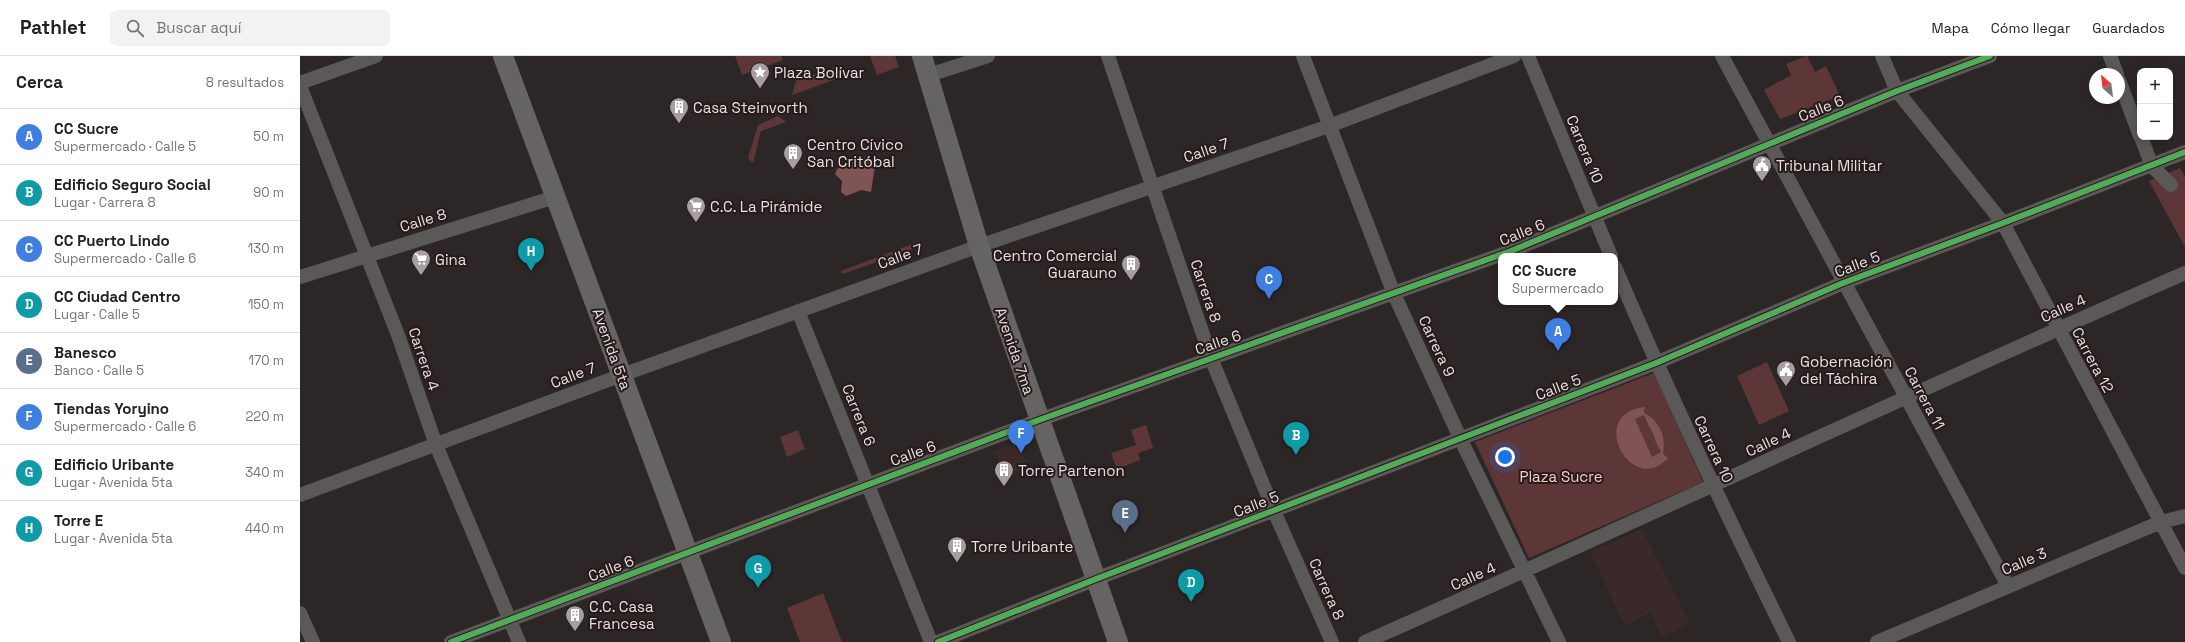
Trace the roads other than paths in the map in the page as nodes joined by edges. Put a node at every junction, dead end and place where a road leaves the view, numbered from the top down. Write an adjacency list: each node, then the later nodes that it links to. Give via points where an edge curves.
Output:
1 (376, 56): 15 (street)
2 (503, 56): 27 (street, Avenida 5ta)
3 (922, 56): 14 (street, Avenida 7ma)
4 (988, 56): 14 (street)
5 (1108, 56): 26 (street, Carrera 8)
6 (1302, 56): 19 (street, Carrera 9)
7 (1514, 56): 19 (street, Calle 7)
8 (1528, 56): 28 (street, Carrera 10)
9 (1722, 56): 22 (street, Carrera 11)
10 (1882, 56): 17 (street, Carrera 12)
11 (1990, 56): 17 (street, Calle 6)
12 (2110, 56): 13 (street)
13 (2115, 68)
14 (929, 75): 30 (street, Avenida 7ma)
15 (300, 83)
16 (300, 86): 34 (street, Carrera 4)
17 (1897, 91): 22 (street, Calle 6); 29 (street, Carrera 12)
18 (2125, 96): 20 (street)
19 (1329, 126): 26 (street, Calle 7); 39 (street, Carrera 9)
20 (2137, 128)
21 (2142, 140): 24 (street)
22 (1770, 143): 28 (street, Calle 6); 38 (street, Carrera 11)
23 (2185, 152): 24 (street, Calle 5)
24 (2152, 166): 25 (street); 29 (street, Calle 5)
25 (2171, 185)
26 (1153, 186): 30 (street, Calle 7); 42 (street, Carrera 8)
27 (555, 197): 34 (street, Calle 8); 44 (street, Avenida 5ta)
28 (1595, 216): 31 (street, Calle 6); 32 (street, Carrera 10)
29 (2003, 223): 38 (street, Calle 5); 41 (street, Carrera 12)
30 (979, 246): 40 (street, Calle 7); 46 (street, Avenida 7ma)
31 (1505, 253)
32 (1609, 253)
33 (1498, 255): 39 (street, Calle 6)
34 (367, 256): 37 (street, Calle 8); 48 (street, Carrera 4, via 398,335)
35 (2185, 273): 41 (street, Calle 4)
36 (1618, 274): 43 (street, Carrera 10)
37 (300, 277)
38 (1843, 283): 43 (street, Calle 5); 45 (street, Carrera 11)
39 (1394, 294): 42 (street, Calle 6); 47 (street, Carrera 9)
40 (798, 311): 44 (street, Calle 7); 49 (street, Carrera 6)
41 (2057, 329): 45 (street, Calle 4); 54 (street, Carrera 12)
42 (1211, 358): 46 (street, Calle 6); 52 (street, Carrera 8)
43 (1656, 363): 47 (street, Calle 5); 50 (street, Carrera 10)
44 (622, 374): 48 (street, Calle 7); 55 (street, Avenida 5ta)
45 (1906, 398): 50 (street, Calle 4); 59 (street, Carrera 11)
46 (1039, 420): 49 (street, Calle 6); 58 (street, Avenida 7ma)
47 (1461, 440): 52 (street, Calle 5); 57 (street, Carrera 9)
48 (436, 445): 51 (street, Calle 7); 61 (street, Carrera 4)
49 (868, 484): 55 (street, Calle 6); 66 (street, Carrera 6)
50 (1713, 486): 57 (street, Calle 4); 72 (street, Carrera 10)
51 (300, 495)
52 (1274, 511): 58 (street, Calle 5); 69 (street, Carrera 8)
53 (2185, 516): 54 (street, Calle 3)
54 (2161, 522): 56 (street, Carrera 12); 59 (street, Calle 3)
55 (687, 553): 61 (street, Calle 6); 65 (street, Avenida 5ta)
56 (2185, 568)
57 (1525, 572): 70 (street, Calle 4); 71 (street, Carrera 9)
58 (1096, 579): 67 (street, Calle 5); 68 (street, Avenida 7ma)
59 (2008, 586): 73 (street, Calle 3)
60 (300, 613): 62 (street)
61 (510, 620): 63 (street, Calle 6); 64 (street, Carrera 4)
62 (313, 642)
63 (450, 642)
64 (519, 642)
65 (721, 642)
66 (931, 642)
67 (938, 642)
68 (1118, 642)
69 (1332, 642)
70 (1365, 642)
71 (1559, 642)
72 (1789, 642)
73 (1877, 642)

